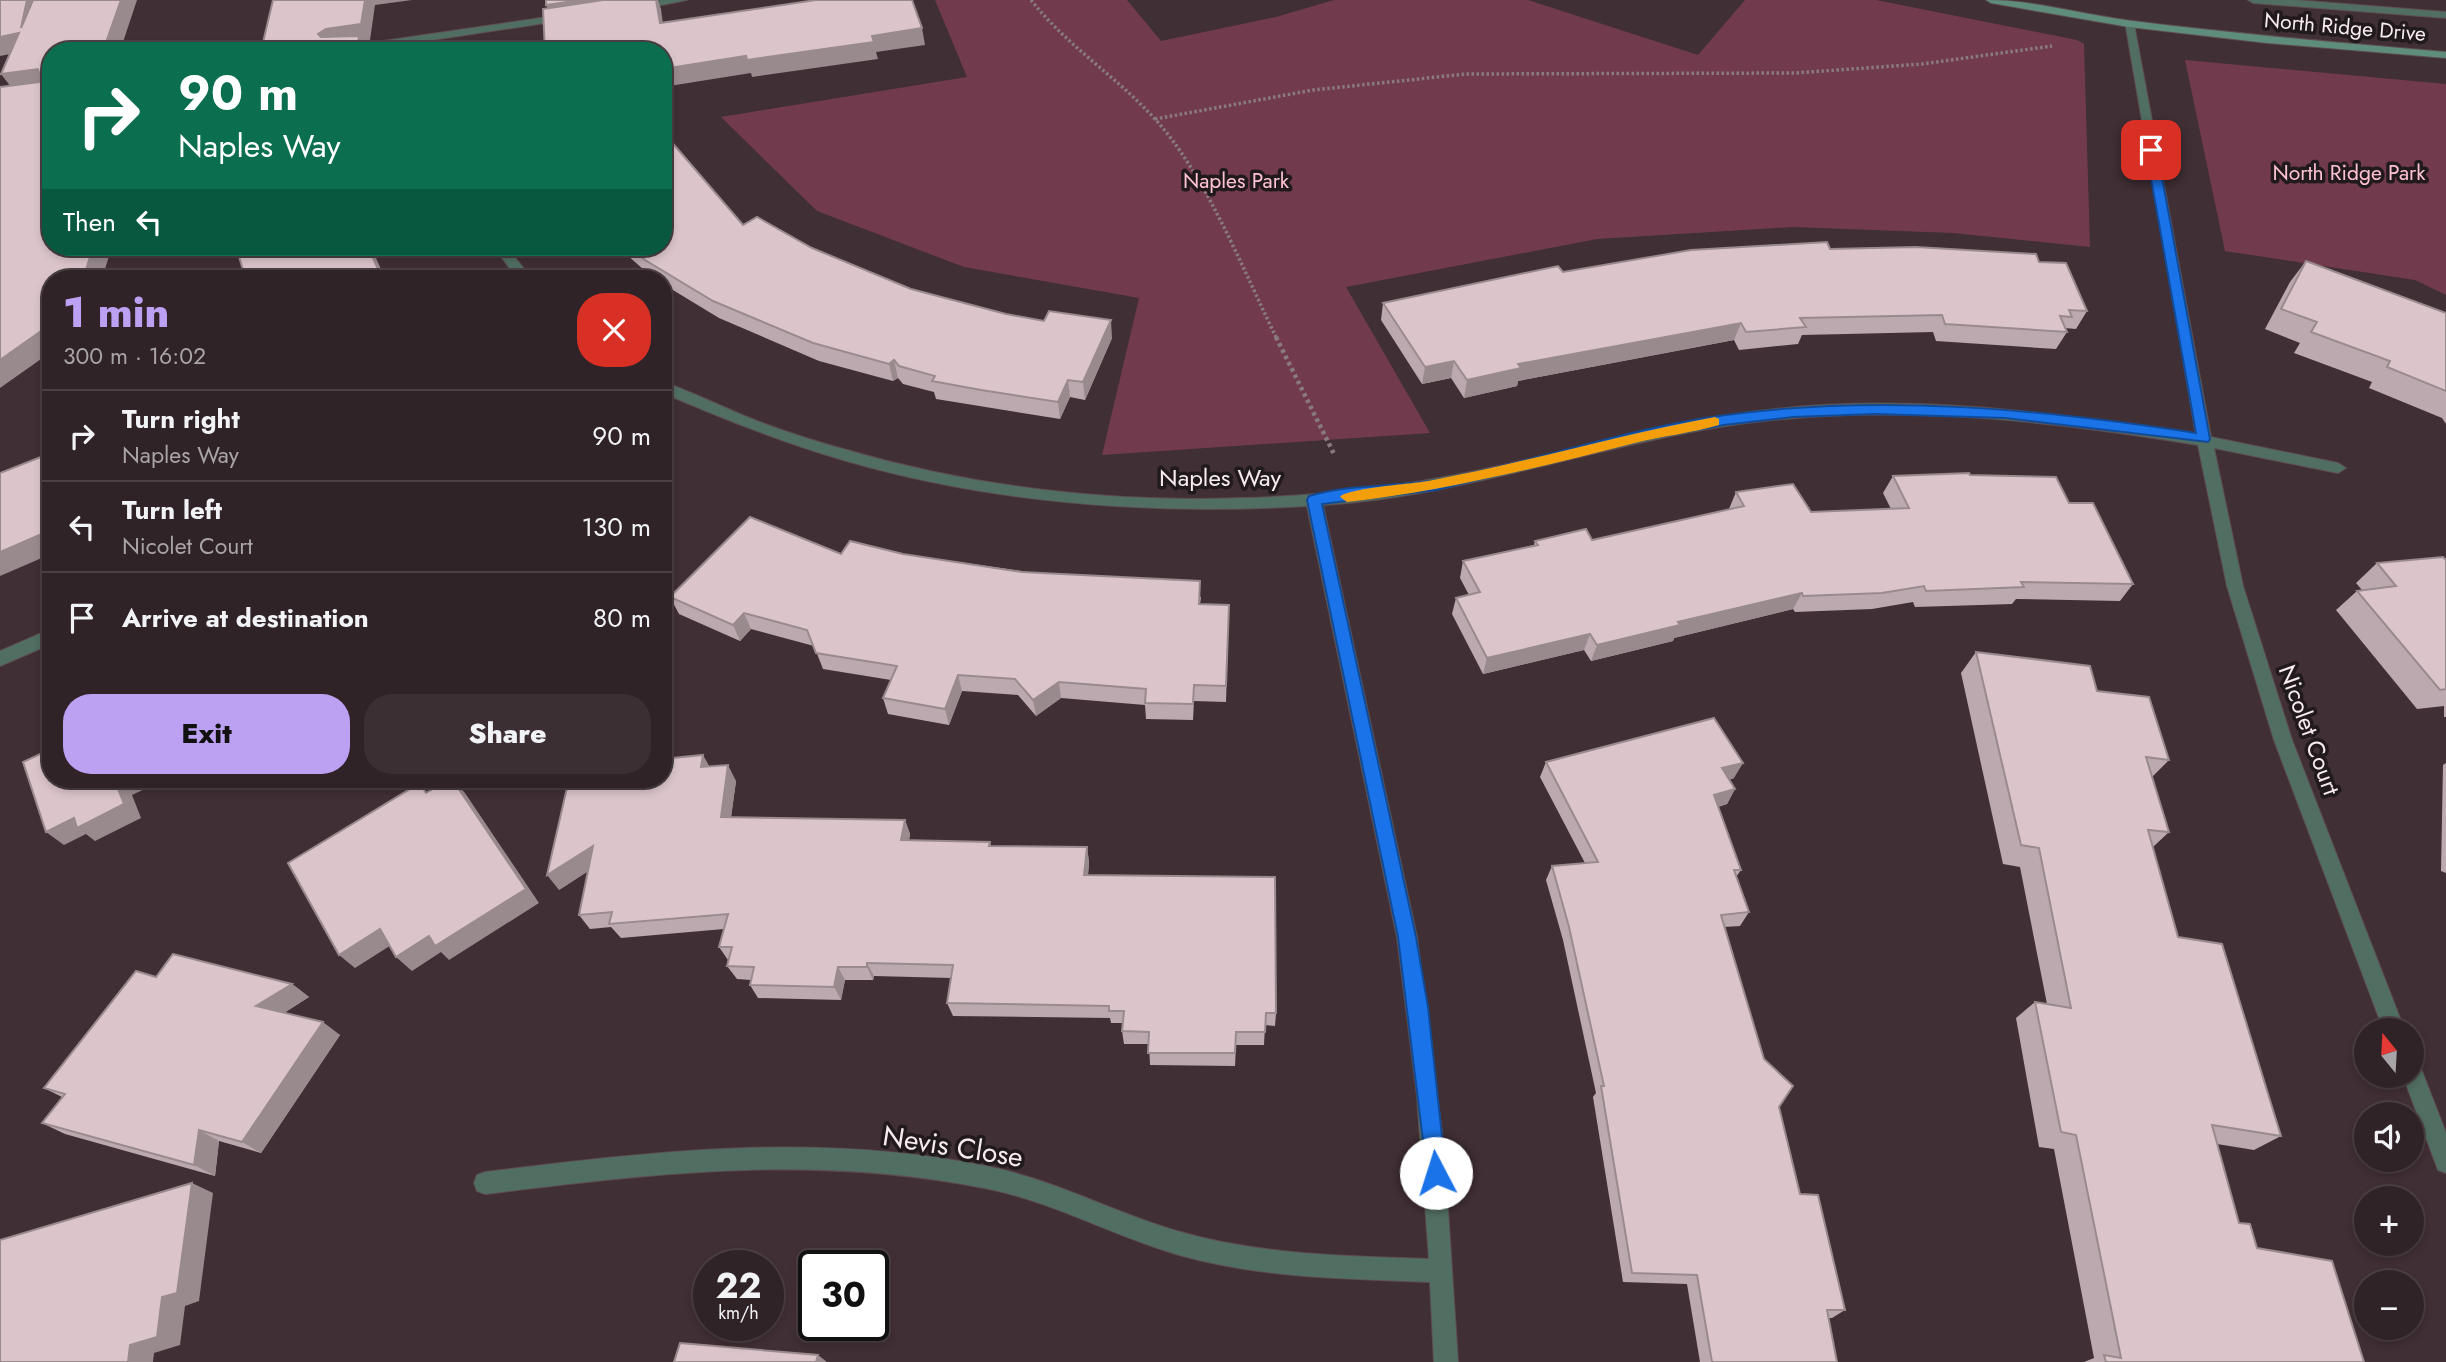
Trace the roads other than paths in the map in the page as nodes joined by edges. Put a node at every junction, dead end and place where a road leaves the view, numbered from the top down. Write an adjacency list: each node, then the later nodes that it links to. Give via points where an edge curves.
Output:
1 (682, 0): 4 (street)
2 (1991, 0): 7 (street, North Ridge Drive)
3 (2253, 0): 5 (street, North Ridge Drive)
4 (629, 8)
5 (2446, 15)
6 (575, 16): 8 (street)
7 (2129, 24): 9 (street, North Ridge Drive); 13 (street, Nicolet Court)
8 (417, 42)
9 (2446, 55)
10 (507, 256): 11 (street)
11 (518, 270)
12 (672, 391): 15 (street, Naples Way, via 816,449 948,481 1119,501)
13 (2204, 439): 14 (street); 15 (street, Naples Way, via 2005,413 1875,409 1793,413 1652,434 1436,485); 18 (street, Nicolet Court, via 2235,586 2260,671)
14 (2338, 468)
15 (1314, 500): 23 (street, via 1407,937 1434,1149)
16 (42, 640): 17 (street)
17 (0, 659)
18 (2390, 1018)
19 (2419, 1088): 20 (street)
20 (2441, 1137): 21 (street)
21 (2446, 1162)
22 (485, 1184): 23 (street, Nevis Close, via 664,1162 738,1158 918,1166 1030,1188 1217,1253)
23 (1442, 1271): 24 (street)
24 (1446, 1362)

